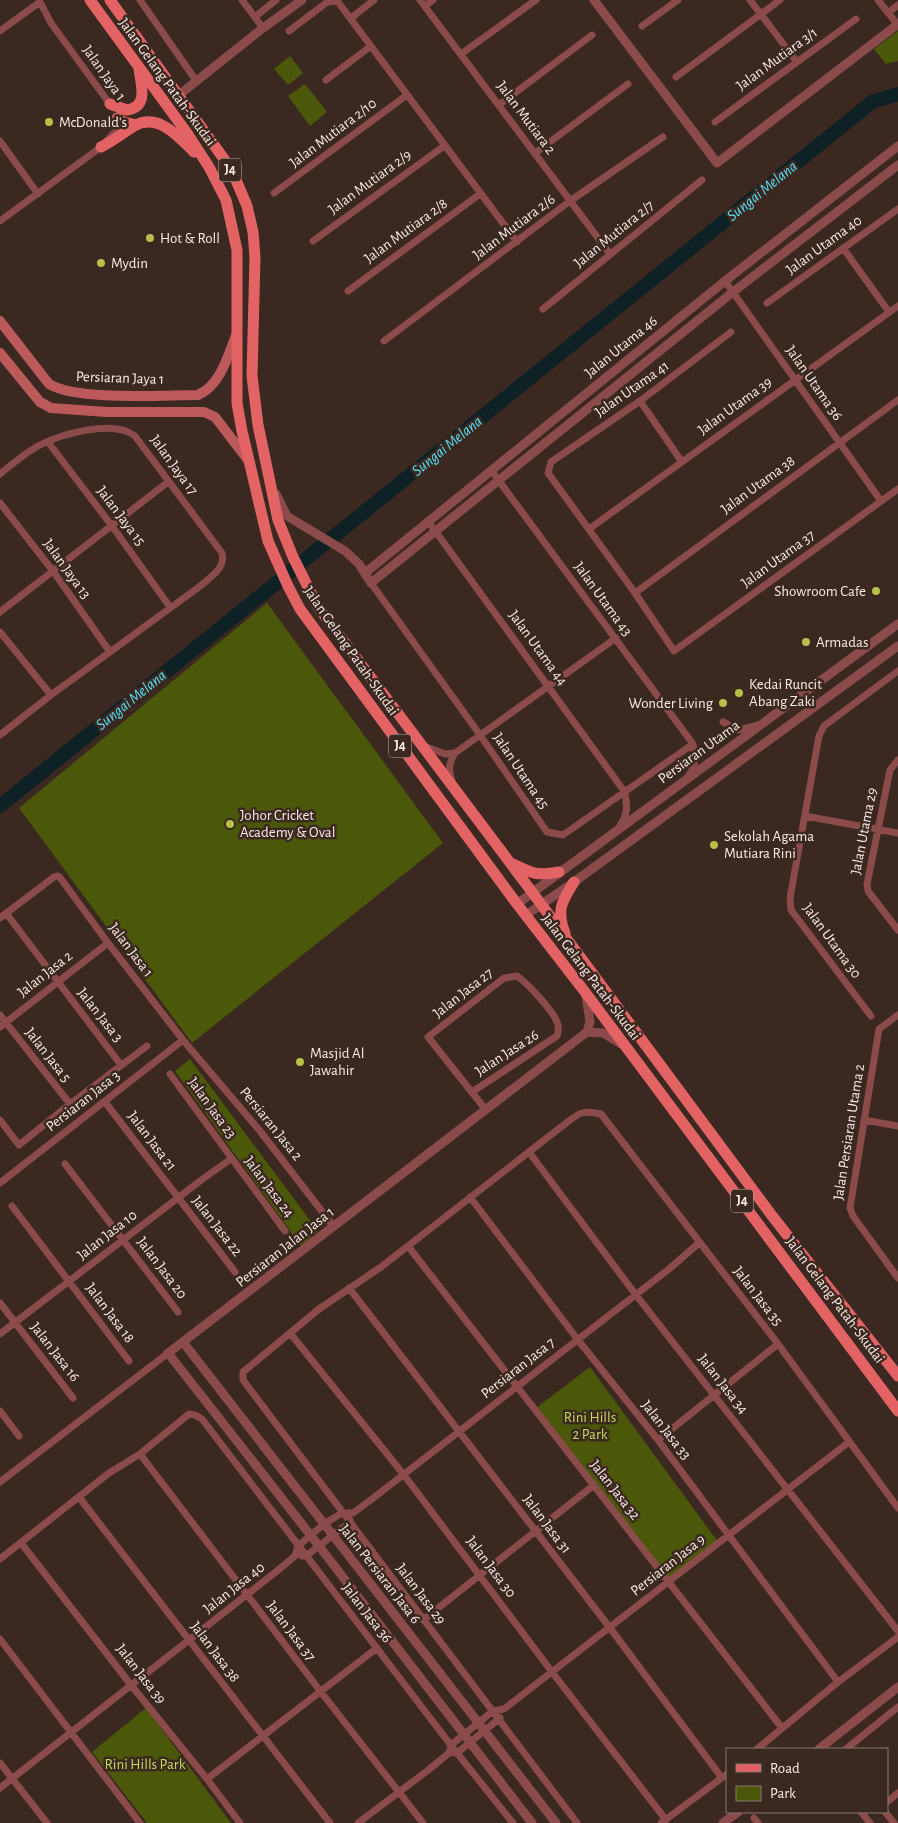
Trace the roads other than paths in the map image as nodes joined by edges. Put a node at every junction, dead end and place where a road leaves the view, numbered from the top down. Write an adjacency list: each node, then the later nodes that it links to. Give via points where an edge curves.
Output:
1 (90, 0): 33 (main road, Jalan Gelang Patah-Skudai / J4)
2 (110, 0): 38 (main road, Jalan Gelang Patah-Skudai / J4)
3 (140, 0): 36 (street)
4 (242, 0): 21 (street)
5 (276, 0): 21 (street)
6 (302, 0): 26 (street)
7 (420, 0): 18 (street, Jalan Mutiara 2)
8 (433, 0): 18 (street)
9 (536, 0): 31 (street)
10 (594, 0): 24 (street, via 718,163)
11 (678, 0): 25 (street)
12 (750, 0): 20 (street)
13 (780, 0): 20 (street)
14 (878, 0): 19 (street)
15 (332, 1): 22 (street, via 338,2); 28 (street)
16 (372, 1): 22 (street)
17 (898, 5): 19 (street)
18 (425, 6): 31 (street, Jalan Mutiara 2)
19 (888, 13): 24 (street)
20 (761, 15): 32 (street); 34 (street)
21 (255, 17): 26 (street)
22 (351, 18): 30 (street)
23 (856, 19): 32 (street, Jalan Mutiara 3/1)
24 (898, 24)
25 (642, 26)
26 (263, 28): 36 (street)
27 (0, 31): 40 (street, Jalan Jaya 1, via 40,2 51,23)
28 (289, 31)
29 (592, 35): 41 (street)
30 (371, 46): 35 (street); 39 (street)
31 (462, 54): 41 (street, Jalan Mutiara 2)
32 (797, 62): 43 (street, Jalan Mutiara 3/1)
33 (138, 66): 40 (main road, via 143,95 141,103 127,110); 52 (main road, Jalan Gelang Patah-Skudai / J4)
34 (676, 77)
35 (326, 80)
36 (197, 82): 38 (street)
37 (628, 84): 50 (street)
38 (179, 95): 87 (main road, Jalan Gelang Patah-Skudai / J4, via 224,159 247,206 255,257 252,376)
39 (407, 95): 47 (street); 54 (street, Jalan Mutiara 2/10)
40 (110, 104): 42 (street, Jalan Jaya 1)
41 (499, 105): 50 (street, Jalan Mutiara 2)
42 (117, 118): 44 (main road); 49 (street, Jalan Jaya 1, via 116,131)
43 (715, 122)
44 (136, 125): 49 (main road); 52 (main road, via 153,123 164,126)
45 (663, 137): 57 (street, Jalan Mutiara 2/6)
46 (0, 141): 55 (street)
47 (444, 146): 56 (street); 60 (street, Jalan Mutiara 2/9)
48 (898, 146): 64 (street, Jalan Utama 46)
49 (101, 147): 55 (street, Jalan Jaya 1)
50 (535, 153): 57 (street, Jalan Mutiara 2)
51 (898, 165): 66 (street, Jalan Utama 46)
52 (209, 167): 73 (main road, Jalan Gelang Patah-Skudai / J4, via 226,200 237,250)
53 (702, 180): 63 (street, Jalan Mutiara 2/7)
54 (274, 193)
55 (38, 194): 59 (street, Jalan Jaya 1)
56 (480, 194): 61 (street); 65 (street, Jalan Mutiara 2/8)
57 (570, 201): 61 (street, Jalan Mutiara 2/6); 63 (street, Jalan Mutiara 2)
58 (898, 208): 62 (street, Jalan Utama 40)
59 (0, 221)
60 (313, 241)
61 (517, 242): 74 (street, Jalan Mutiara 2/6)
62 (843, 248): 67 (street, Jalan Utama 40); 70 (street)
63 (610, 254): 69 (street, Jalan Mutiara 2/7)
64 (724, 281): 66 (street, Jalan Utama 36); 85 (street, Jalan Utama 46)
65 (348, 291)
66 (732, 292): 76 (street, Jalan Utama 36); 88 (street, Jalan Utama 46)
67 (767, 303)
68 (898, 306): 70 (street, Jalan Utama 39)
69 (543, 309)
70 (889, 312): 76 (street, Jalan Utama 39)
71 (0, 321): 77 (main road, Persiaran Jaya 1, via 49,384 70,392)
72 (731, 332): 79 (street, Jalan Utama 41)
73 (236, 335): 77 (main road, Persiaran Jaya 1, via 226,362 208,391 198,395); 84 (main road, Jalan Gelang Patah-Skudai / J4, via 238,403)
74 (384, 342)
75 (0, 353): 80 (main road, via 40,402 60,409)
76 (795, 380): 82 (street, Jalan Utama 36); 83 (street, Jalan Utama 39)
77 (109, 394): 80 (main road, via 112,407)
78 (898, 400): 82 (street, Jalan Utama 38)
79 (640, 401): 83 (street); 95 (street, Jalan Utama 41, via 551,462 548,473)
80 (106, 412): 84 (main road, via 204,412 221,423)
81 (48, 442): 86 (street, Jalan Jaya 17); 89 (street, Jalan Jaya 17, via 86,430 112,428 130,431); 94 (street, Jalan Jaya 15)
82 (840, 443): 91 (street, Jalan Utama 36); 100 (street, Jalan Utama 38)
83 (682, 462): 95 (street, Jalan Utama 39)
84 (250, 463): 130 (main road, Jalan Gelang Patah-Skudai / J4, via 268,541 300,609)
85 (491, 470): 88 (street, Jalan Utama 43); 93 (street, Jalan Utama 46)
86 (0, 474)
87 (269, 478): 98 (street, via 287,516 345,552); 115 (main road, Jalan Gelang Patah-Skudai / J4, via 278,520 318,607)
88 (499, 480): 96 (street, Jalan Utama 46); 105 (street, Jalan Utama 43)
89 (168, 482): 94 (street); 101 (street, Jalan Jaya 17, via 224,559 219,569 199,587)
90 (898, 489): 91 (street, Jalan Utama 37)
91 (881, 501): 100 (street, Jalan Utama 37, via 674,651)
92 (0, 503): 97 (street, Jalan Jaya 13)
93 (428, 521): 96 (street, Jalan Utama 44); 98 (street, Jalan Utama 46)
94 (112, 526): 97 (street); 101 (street, Jalan Jaya 15)
95 (589, 529): 100 (street)
96 (435, 531): 99 (street, Jalan Utama 46); 109 (street, Jalan Utama 44)
97 (53, 571): 102 (street); 107 (street, Jalan Jaya 13)
98 (365, 573): 99 (street)
99 (371, 583): 114 (street, Jalan Utama 45)
100 (635, 593)
101 (170, 607): 107 (street)
102 (0, 612)
103 (898, 624): 112 (street, Persiaran Utama)
104 (0, 632): 110 (street)
105 (616, 638): 109 (street); 116 (street, Jalan Utama 43)
106 (898, 646): 128 (street, Persiaran Utama)
107 (110, 652): 110 (street)
108 (898, 671): 122 (street, Jalan Utama 30, via 824,726 819,736)
109 (548, 686): 114 (street); 121 (street, Jalan Utama 44)
110 (51, 695): 113 (street)
111 (723, 722): 112 (street, via 739,730)
112 (760, 725): 119 (street, Persiaran Utama)
113 (0, 735)
114 (480, 735): 117 (street); 121 (street, Jalan Utama 45, via 546,832 563,834)
115 (421, 744): 117 (street, via 444,754); 120 (main road, Jalan Gelang Patah-Skudai / J4)
116 (693, 744): 119 (street, via 694,765); 121 (street, Jalan Utama 45)
117 (455, 753): 120 (street, via 449,763)
118 (898, 760): 123 (street, Jalan Utama 29, via 890,770)
119 (684, 781): 124 (street, Persiaran Utama)
120 (454, 788): 126 (main road, Jalan Gelang Patah-Skudai / J4)
121 (624, 791): 124 (street, via 628,803 626,818)
122 (804, 816): 123 (street); 140 (street, Jalan Utama 30, via 790,898 791,910)
123 (877, 830): 125 (street); 134 (street, Jalan Utama 29, via 868,891)
124 (616, 831): 127 (street, Persiaran Utama)
125 (898, 833)
126 (509, 862): 127 (main road, via 542,876); 129 (main road, Jalan Gelang Patah-Skudai / J4)
127 (560, 872): 129 (street, Persiaran Utama)
128 (574, 882): 131 (street, Persiaran Utama); 135 (main road, via 562,900 560,915)
129 (532, 892): 130 (street, Persiaran Utama); 131 (main road, Jalan Gelang Patah-Skudai / J4)
130 (517, 904): 133 (main road, Jalan Gelang Patah-Skudai / J4)
131 (541, 905): 133 (street, Persiaran Utama); 135 (main road, Jalan Gelang Patah-Skudai / J4)
132 (3, 915): 136 (street, Jalan Jasa 1, via 58,876); 137 (street, Jalan Jasa 3)
133 (526, 915): 138 (main road, Jalan Gelang Patah-Skudai / J4)
134 (898, 930)
135 (568, 942): 184 (main road, Jalan Gelang Patah-Skudai / J4, via 777,1223)
136 (108, 943): 137 (street, Jalan Jasa 2); 145 (street, Jalan Jasa 1)
137 (57, 982): 142 (street, Jalan Jasa 2); 148 (street, Jalan Jasa 3)
138 (585, 992): 143 (street, via 590,1010); 147 (main road, Jalan Gelang Patah-Skudai / J4)
139 (0, 1015): 142 (street, Jalan Jasa 5)
140 (871, 1016)
141 (898, 1016): 155 (street, Jalan Persiaran Utama 2, via 879,1029)
142 (3, 1025): 152 (street, Jalan Jasa 5)
143 (587, 1032): 147 (street, via 603,1034); 153 (street, Persiaran Jalan Jasa 1)
144 (557, 1036): 150 (street, Jalan Jasa 26); 150 (street, Jalan Jasa 27, via 557,1020 530,986 517,976 504,978 428,1038)
145 (184, 1040): 151 (street, Persiaran Jasa 3); 164 (street, Persiaran Jasa 2)
146 (147, 1046): 148 (street)
147 (626, 1047): 189 (main road, Jalan Gelang Patah-Skudai / J4)
148 (121, 1065): 152 (street)
149 (170, 1074): 158 (street, Jalan Jasa 23)
150 (472, 1092): 153 (street)
151 (105, 1102): 160 (street, Persiaran Jasa 3); 162 (street, Jalan Jasa 21)
152 (70, 1104): 154 (street, via 19,1145)
153 (486, 1110): 164 (street, Persiaran Jalan Jasa 1)
154 (0, 1120)
155 (864, 1120): 156 (street); 170 (street, Jalan Persiaran Utama 2, via 850,1208)
156 (898, 1126)
157 (529, 1152): 161 (street); 167 (street, Jalan Jasa 35, via 583,1111 601,1114); 173 (street, Jalan Jasa 34)
158 (231, 1159): 162 (street, Jalan Jasa 10); 165 (street, Jalan Jasa 24)
159 (66, 1164): 166 (street, Jalan Jasa 20)
160 (0, 1183)
161 (470, 1197): 168 (street); 179 (street, Jalan Jasa 33)
162 (178, 1198): 166 (street, Jalan Jasa 10); 169 (street, Jalan Jasa 22)
163 (12, 1206): 171 (street, Jalan Jasa 18)
164 (334, 1226): 180 (street, Persiaran Jalan Jasa 1)
165 (285, 1231)
166 (123, 1240): 171 (street, Jalan Jasa 10); 175 (street, Jalan Jasa 20)
167 (699, 1243): 173 (street, Persiaran Jasa 7); 181 (street, Jalan Jasa 35)
168 (408, 1246): 172 (street); 185 (street, Jalan Jasa 32)
169 (235, 1272)
170 (898, 1278)
171 (69, 1281): 176 (street, Jalan Jasa 10); 183 (street, Jalan Jasa 18)
172 (349, 1288): 177 (street); 190 (street, Jalan Jasa 31)
173 (636, 1295): 179 (street, Persiaran Jasa 7); 186 (street, Jalan Jasa 34)
174 (0, 1303): 176 (street, Jalan Jasa 16)
175 (178, 1312)
176 (15, 1322): 178 (street, Jalan Jasa 10); 187 (street, Jalan Jasa 16)
177 (290, 1333): 195 (street, Jalan Jasa 30); 201 (street, Jalan Jasa 29, via 244,1372 243,1380)
178 (0, 1334)
179 (578, 1340): 185 (street, Persiaran Jasa 7); 192 (street, Jalan Jasa 33)
180 (183, 1342): 182 (street, Persiaran Jalan Jasa 1); 204 (street, Jalan Persiaran Jasa 6)
181 (778, 1344): 186 (street); 193 (street, Jalan Jasa 35)
182 (168, 1354): 196 (street, Persiaran Jalan Jasa 1); 207 (street, Jalan Persiaran Jasa 6)
183 (129, 1361)
184 (898, 1376)
185 (517, 1387): 190 (street, Persiaran Jasa 7); 197 (street, Jalan Jasa 32)
186 (713, 1394): 192 (street); 198 (street, Jalan Jasa 34)
187 (74, 1398)
188 (0, 1411): 191 (street)
189 (898, 1411)
190 (460, 1430): 195 (street, Persiaran Jasa 7); 205 (street, Jalan Jasa 31)
191 (19, 1436)
192 (658, 1440): 208 (street, Jalan Jasa 33)
193 (849, 1442): 198 (street, Persiaran Jasa 9); 200 (street, Jalan Jasa 35)
194 (140, 1454): 199 (street, via 109,1473); 210 (street, Jalan Jasa 36, via 189,1414 202,1419); 217 (street, Jalan Jasa 37)
195 (404, 1474): 202 (street, Persiaran Jasa 7); 215 (street, Jalan Jasa 30)
196 (0, 1482)
197 (594, 1486): 205 (street); 216 (street, Jalan Jasa 32)
198 (788, 1490): 208 (street, Persiaran Jasa 9); 220 (street, Jalan Jasa 34)
199 (80, 1497): 209 (street); 223 (street, Jalan Jasa 38)
200 (898, 1508)
201 (342, 1513): 202 (street); 203 (street, Jalan Jasa 29); 204 (street)
202 (352, 1513): 203 (street)
203 (350, 1522): 206 (street); 218 (street, Jalan Jasa 29)
204 (324, 1524): 206 (street, Jalan Persiaran Jasa 6); 207 (street)
205 (534, 1531): 215 (street); 219 (street, Jalan Jasa 31)
206 (333, 1535): 211 (street); 234 (street, Jalan Persiaran Jasa 6)
207 (311, 1536): 210 (street); 211 (street, Jalan Persiaran Jasa 6)
208 (729, 1536): 216 (street, Persiaran Jasa 9); 226 (street, Jalan Jasa 33)
209 (21, 1543): 214 (street); 227 (street, Jalan Jasa 39)
210 (298, 1546): 212 (street); 213 (street, Jalan Jasa 36)
211 (319, 1546): 213 (street); 238 (street, Jalan Persiaran Jasa 6)
212 (295, 1556): 213 (street); 217 (street, Jalan Jasa 40)
213 (306, 1556): 224 (street, Jalan Jasa 36)
214 (0, 1559)
215 (480, 1575): 218 (street); 225 (street, Jalan Jasa 30)
216 (669, 1582): 219 (street, Persiaran Jasa 9); 235 (street, Jalan Jasa 32)
217 (247, 1595): 223 (street, Jalan Jasa 40); 229 (street, Jalan Jasa 37)
218 (423, 1620): 232 (street, Jalan Jasa 29)
219 (610, 1628): 225 (street, Persiaran Jasa 9); 248 (street, Jalan Jasa 31)
220 (898, 1632)
221 (898, 1636): 226 (street)
222 (0, 1639): 236 (street)
223 (189, 1641): 227 (street, Jalan Jasa 40); 239 (street, Jalan Jasa 38)
224 (377, 1648): 229 (street); 241 (street, Jalan Jasa 36)
225 (552, 1672): 230 (street, Persiaran Jasa 9); 258 (street, Jalan Jasa 30)
226 (838, 1682): 235 (street)
227 (131, 1685): 236 (street, Jalan Jasa 40); 250 (street, Jalan Jasa 39)
228 (898, 1687): 243 (street)
229 (321, 1692): 239 (street); 252 (street, Jalan Jasa 37)
230 (504, 1709): 232 (street, Persiaran Jasa 9); 233 (street, Persiaran Jasa 9)
231 (897, 1709): 244 (street)
232 (493, 1711): 233 (street, Jalan Jasa 29); 234 (street, Persiaran Jasa 9)
233 (499, 1720): 237 (street, Persiaran Jasa 9); 268 (street, Jalan Jasa 29)
234 (478, 1723): 237 (street, Jalan Persiaran Jasa 6); 238 (street, Persiaran Jasa 9)
235 (782, 1728): 242 (street)
236 (70, 1732): 249 (street, Jalan Jasa 40); 260 (street)
237 (485, 1732): 240 (street, Persiaran Jasa 9); 267 (street, Jalan Persiaran Jasa 6)
238 (463, 1735): 240 (street, Jalan Persiaran Jasa 6); 241 (street, Persiaran Jasa 9)
239 (262, 1736): 250 (street); 262 (street, Jalan Jasa 38)
240 (470, 1743): 246 (street, Persiaran Jasa 9); 266 (street, Jalan Persiaran Jasa 6)
241 (451, 1745): 245 (street); 246 (street, Jalan Jasa 36)
242 (758, 1748)
243 (820, 1748)
244 (848, 1748)
245 (448, 1753): 246 (street); 252 (street)
246 (457, 1753): 265 (street, Jalan Jasa 36)
247 (0, 1763): 249 (street)
248 (724, 1776): 258 (street)
249 (12, 1779): 251 (street, Jalan Jasa 40); 259 (street)
250 (207, 1779): 261 (street, Jalan Jasa 39)
251 (0, 1788)
252 (399, 1792): 263 (street); 264 (street, Jalan Jasa 37)
253 (898, 1793): 254 (street)
254 (888, 1801)
255 (737, 1813): 269 (street)
256 (862, 1813): 270 (street)
257 (886, 1813): 271 (street)
258 (664, 1821)
259 (46, 1823)
260 (140, 1823)
261 (240, 1823)
262 (330, 1823)
263 (358, 1823)
264 (423, 1823)
265 (513, 1823)
266 (532, 1823)
267 (556, 1823)
268 (577, 1823)
269 (723, 1823)
270 (870, 1823)
271 (894, 1823)

